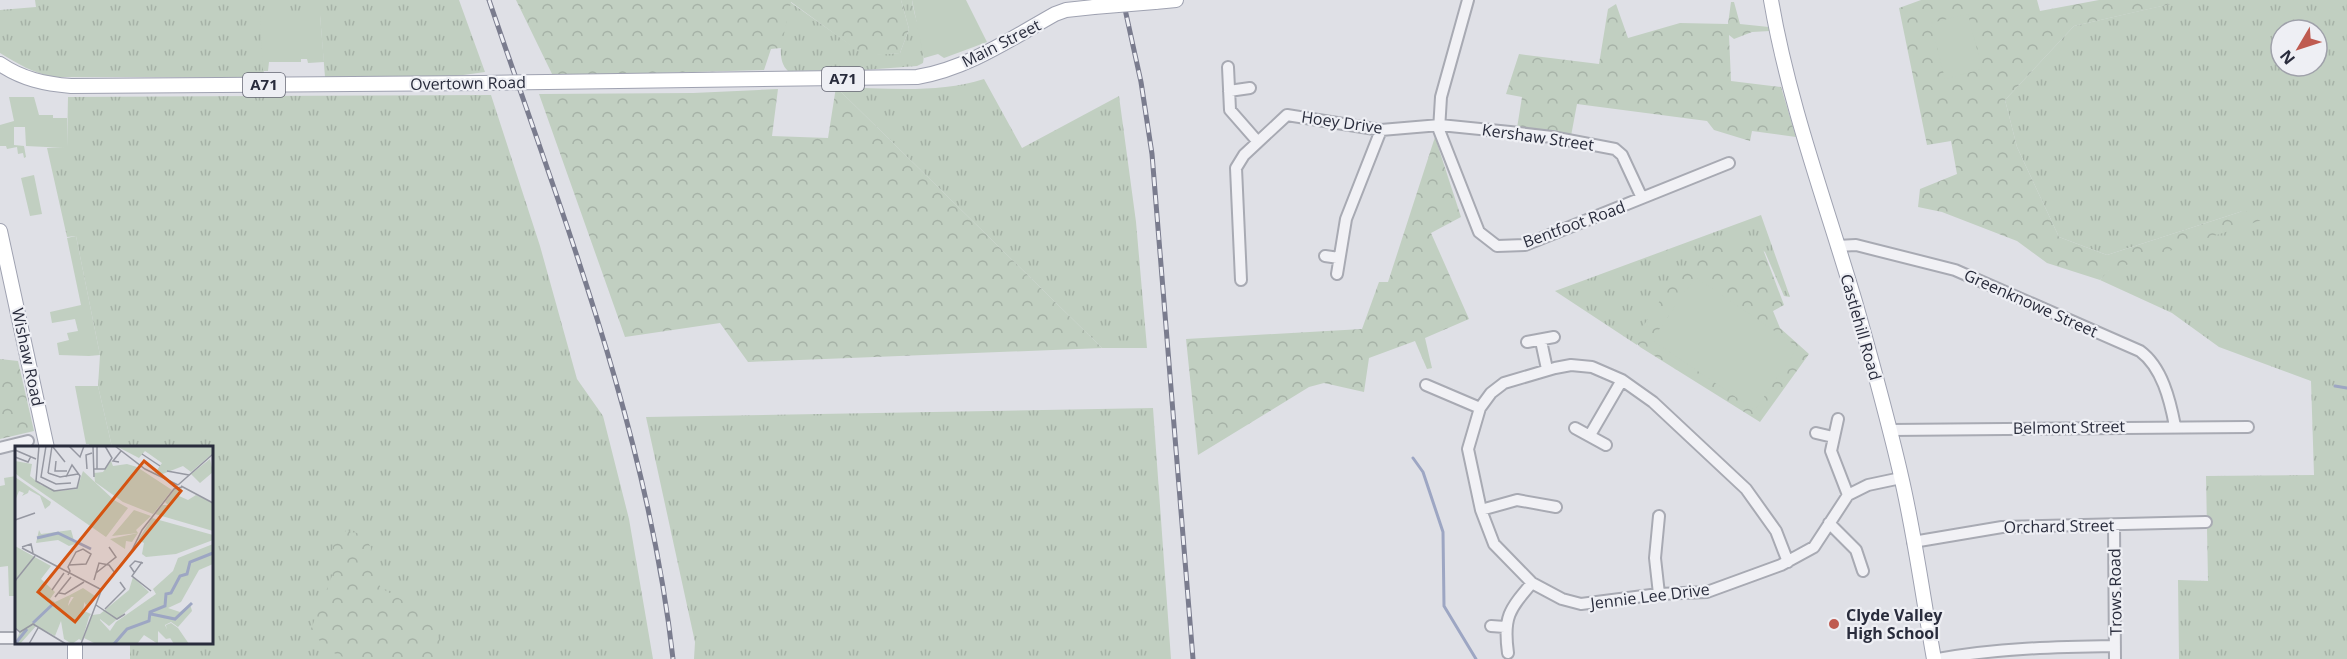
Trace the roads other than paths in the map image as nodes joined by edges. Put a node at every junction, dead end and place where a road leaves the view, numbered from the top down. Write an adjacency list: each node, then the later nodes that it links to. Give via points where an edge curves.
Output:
1 (1176, 0): 6 (main road, Main Street / A71, bridge, via 1066,10)
2 (1468, 0): 9 (street, Bentfoot Road, via 1441,97)
3 (1771, 0): 15 (main road, Castlehill Road, via 1793,104)
4 (1228, 67): 8 (street)
5 (2, 68): 6 (main road, Overtown Road / A71, bridge, via 45,84 70,86 770,81)
6 (932, 75)
7 (1250, 88): 8 (street)
8 (1229, 91): 11 (street, via 1230,110)
9 (1440, 125): 10 (street, Hoey Drive); 13 (street, Kershaw Street, via 1552,136 1616,149); 13 (street, Bentfoot Road, via 1479,232 1497,246 1525,245)
10 (1381, 130): 11 (street, Hoey Drive, via 1287,115); 17 (street, via 1346,219)
11 (1258, 142): 19 (street, Hoey Drive, via 1236,168)
12 (1729, 163): 13 (street, Bentfoot Road)
13 (1642, 198)
14 (0, 231): 37 (main road, Wishaw Road)
15 (1837, 246): 28 (street, Greenknowe Street, via 1856,245 1955,270 2140,351 2170,397); 31 (main road, Castlehill Road)
16 (1325, 256): 17 (street)
17 (1340, 258): 18 (street)
18 (1337, 274)
19 (1241, 280)
20 (1554, 337): 21 (street)
21 (1541, 341): 22 (street); 23 (street)
22 (1527, 342)
23 (1547, 369): 24 (street, Jennie Lee Drive, via 1592,367); 26 (street, Jennie Lee Drive, via 1504,383)
24 (1622, 380): 33 (street); 48 (street, Jennie Lee Drive, via 1653,402 1746,489 1776,531)
25 (1426, 385): 26 (street)
26 (1480, 408): 42 (street, Jennie Lee Drive, via 1468,449)
27 (1838, 419): 34 (street)
28 (2175, 426): 29 (street, Belmont Street); 31 (street, Belmont Street)
29 (2248, 427)
30 (1575, 428): 33 (street)
31 (1890, 430): 39 (main road, Castlehill Road)
32 (1816, 433): 34 (street)
33 (1590, 435): 36 (street)
34 (1833, 437): 40 (street, via 1834,463)
35 (28, 441): 38 (street)
36 (1606, 445)
37 (47, 446)
38 (0, 448)
39 (1902, 478): 40 (street, via 1868,485); 47 (main road, Castlehill Road)
40 (1848, 495): 45 (street, Jennie Lee Drive)
41 (1556, 507): 42 (street, via 1517,500)
42 (1481, 510): 50 (street, Jennie Lee Drive, via 1494,544)
43 (1659, 516): 51 (street, via 1655,558)
44 (2206, 522): 46 (street, Orchard Street)
45 (1829, 523): 48 (street, Jennie Lee Drive, via 1814,547); 49 (street, via 1856,550)
46 (2114, 525): 47 (street, Orchard Street, via 2002,527); 54 (street, Trows Road)
47 (1913, 542): 56 (main road, Castlehill Road)
48 (1788, 562): 51 (street, Jennie Lee Drive, via 1707,592)
49 (1863, 571)
50 (1532, 583): 51 (street, Jennie Lee Drive, via 1581,604); 53 (street, via 1511,607)
51 (1659, 594)
52 (1491, 626): 53 (street)
53 (1505, 627): 55 (street)
54 (2115, 646): 56 (street, via 1993,650); 57 (street, Trows Road)
55 (1508, 653)
56 (1936, 659)
57 (2115, 659)

